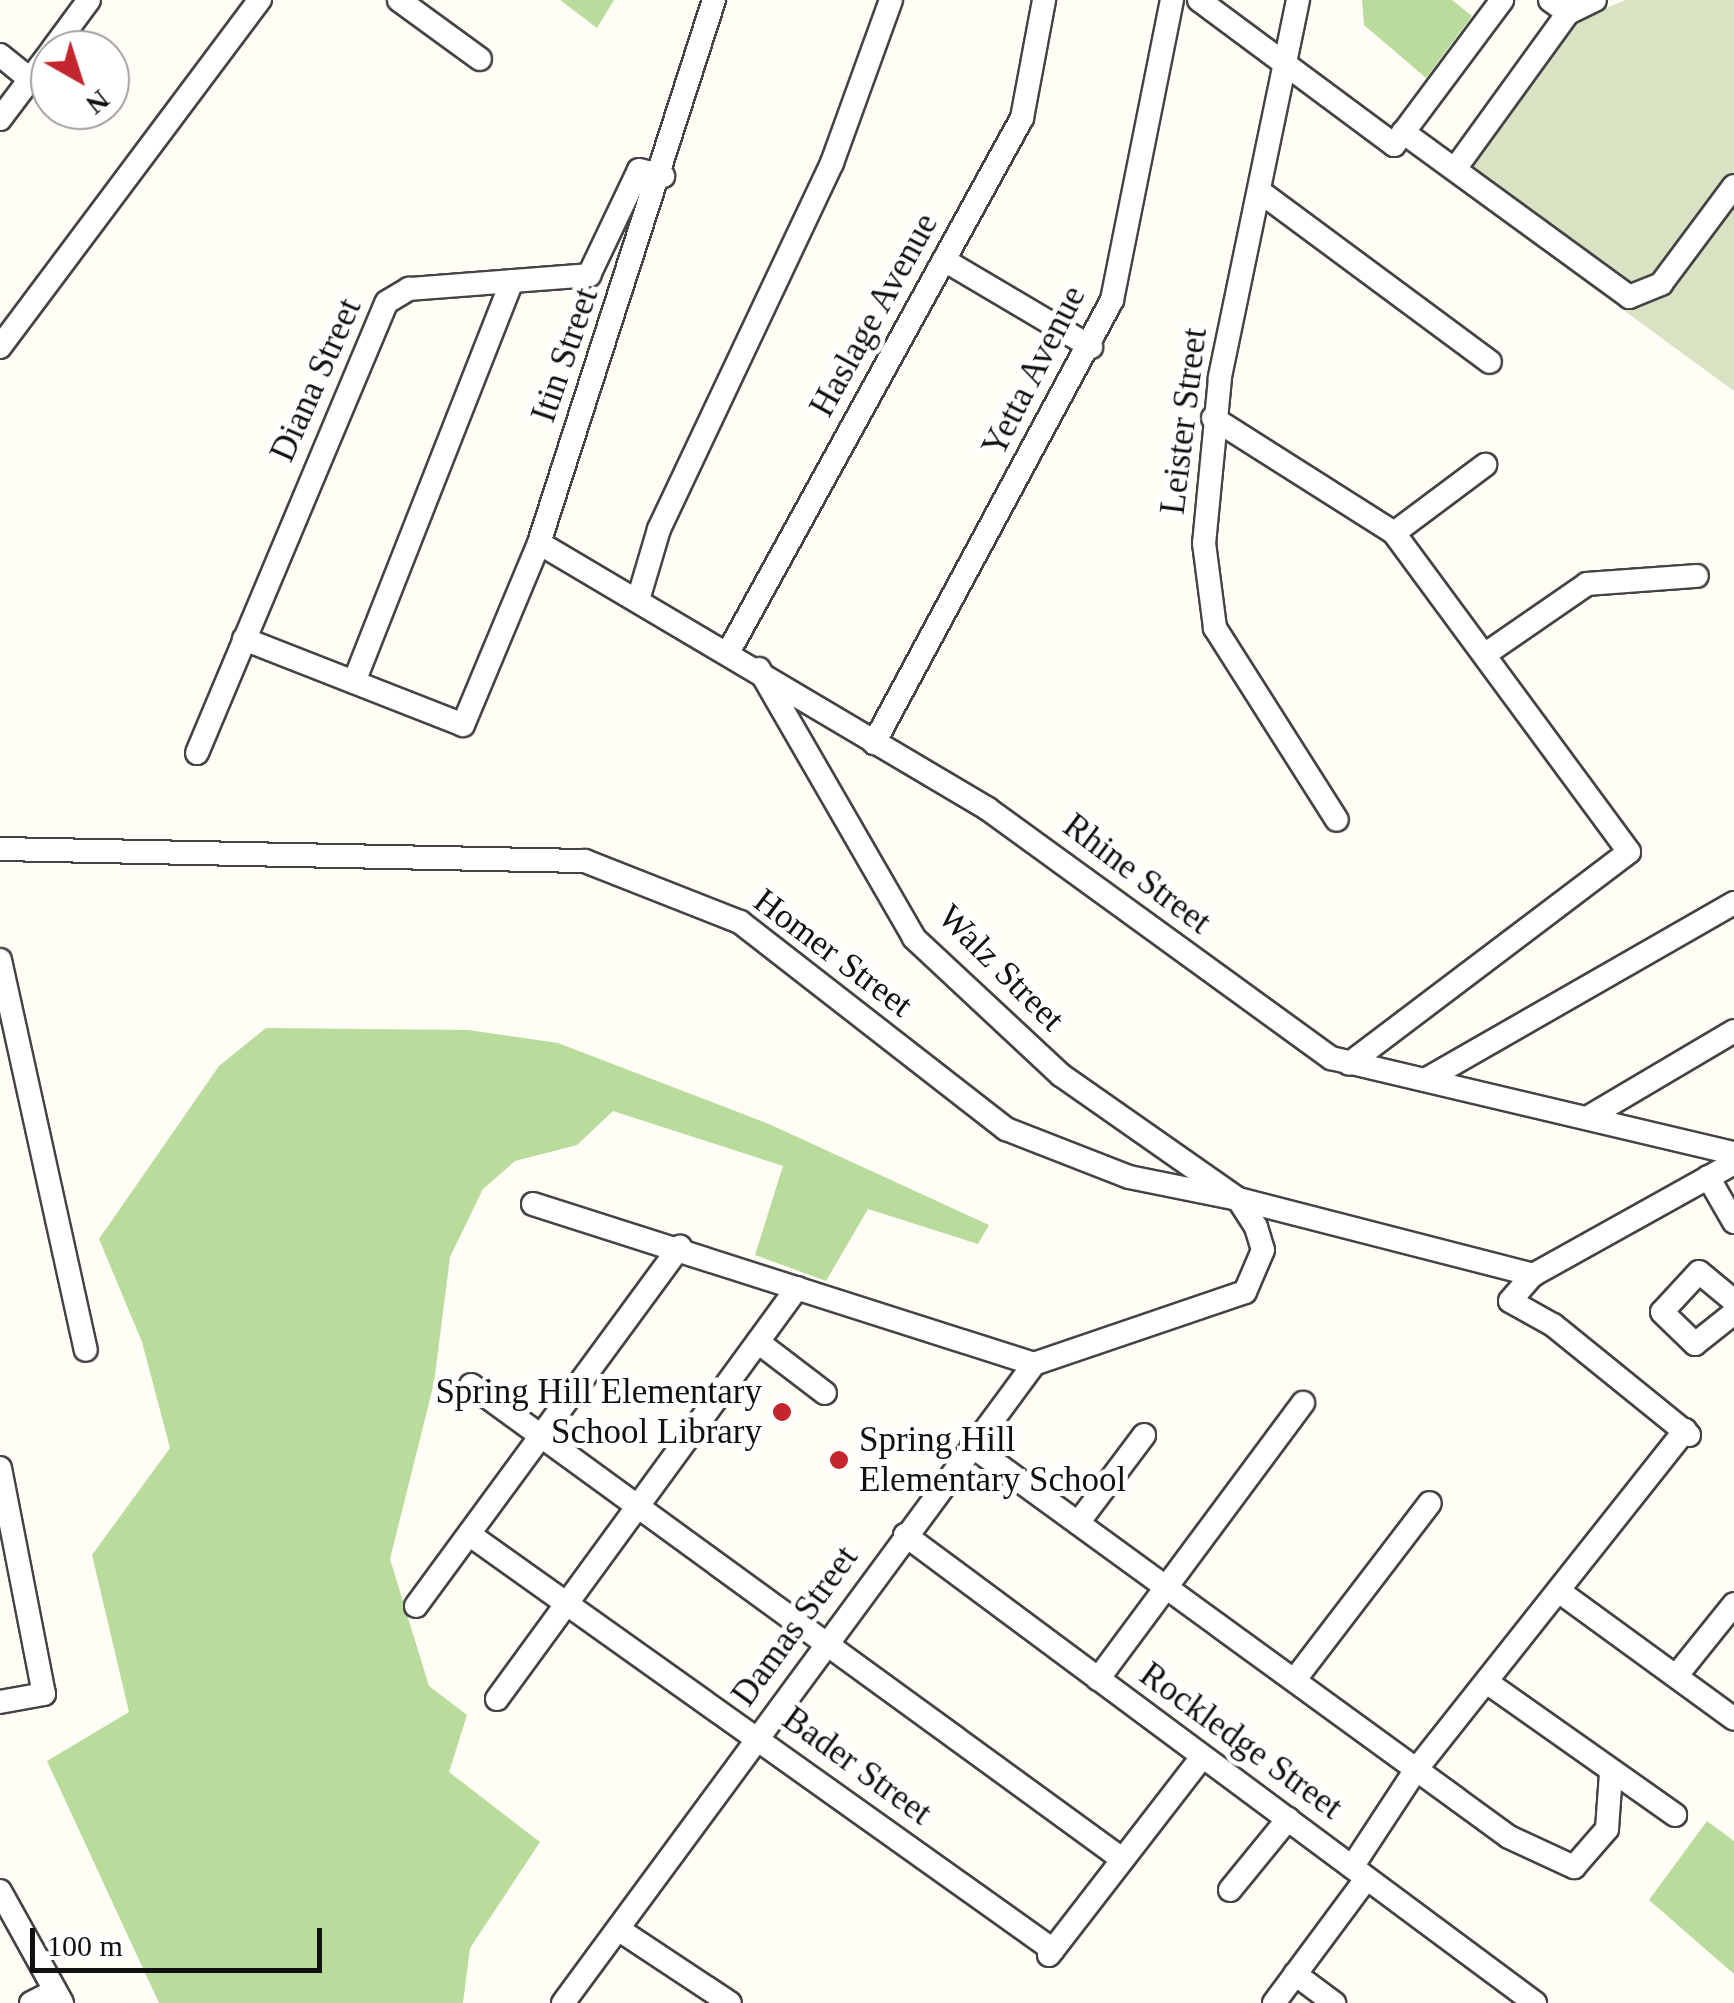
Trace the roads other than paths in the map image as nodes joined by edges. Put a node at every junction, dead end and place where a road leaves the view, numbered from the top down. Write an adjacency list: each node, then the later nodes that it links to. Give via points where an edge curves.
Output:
1 (90, 0): 13 (street)
2 (260, 0): 26 (street)
3 (399, 0): 15 (street)
4 (714, 0): 21 (street, Itin Street)
5 (891, 0): 34 (street, via 832,163 660,529)
6 (1044, 0): 24 (street, Haslage Avenue, via 1022,118)
7 (1172, 0): 27 (street, Yetta Avenue, via 1112,300)
8 (1199, 0): 16 (street)
9 (1298, 0): 16 (street, Leister Street)
10 (1502, 0): 19 (street)
11 (1595, 0): 12 (street)
12 (1559, 6): 20 (street)
13 (67, 30)
14 (0, 55): 17 (street)
15 (480, 59)
16 (1286, 65): 19 (street); 23 (street, Leister Street)
17 (30, 79): 18 (street)
18 (0, 119)
19 (1399, 138): 20 (street)
20 (1454, 169): 22 (street, via 1629,297 1661,284)
21 (663, 176): 25 (street, Diana Street, via 639,170 594,272); 32 (street, Itin Street)
22 (1734, 186)
23 (1263, 194): 28 (street); 29 (street, Leister Street)
24 (944, 260): 27 (street); 36 (street, Haslage Avenue)
25 (512, 282): 35 (street, Diana Street, via 409,289 387,302); 39 (street)
26 (0, 347)
27 (1091, 348): 40 (street, Yetta Avenue)
28 (1490, 362)
29 (1213, 418): 31 (street); 42 (street, Leister Street, via 1204,543 1214,628)
30 (1485, 465): 31 (street)
31 (1394, 533): 37 (street)
32 (539, 543): 34 (street, Rhine Street); 39 (street, Itin Street, via 464,725)
33 (1697, 576): 37 (street, via 1587,584)
34 (638, 600): 36 (street, Rhine Street)
35 (244, 639): 39 (street); 41 (street, Diana Street)
36 (728, 651): 38 (street, Rhine Street)
37 (1487, 653): 48 (street, via 1628,852)
38 (758, 668): 40 (street, Rhine Street); 54 (street, Walz Street, via 914,938 1060,1075)
39 (354, 682)
40 (874, 744): 48 (street, Rhine Street, via 1023,833 1312,1046)
41 (197, 753)
42 (1337, 820)
43 (0, 849): 54 (street, Homer Street, via 584,861 740,922 1006,1129 1129,1177)
44 (1734, 902): 49 (street)
45 (0, 960): 46 (street)
46 (5, 1000): 63 (street)
47 (1734, 1031): 50 (street)
48 (1349, 1064): 49 (street, Rhine Street)
49 (1426, 1080): 50 (street, Rhine Street)
50 (1587, 1118): 51 (street, Rhine Street)
51 (1734, 1152)
52 (1734, 1163): 53 (street)
53 (1708, 1177): 56 (street); 58 (street)
54 (1238, 1199): 58 (street, Homer Street); 64 (street, via 1263,1250 1245,1292)
55 (533, 1204): 57 (street)
56 (1734, 1222)
57 (680, 1246): 59 (street); 69 (street)
58 (1533, 1274): 78 (street, via 1510,1301 1687,1432)
59 (797, 1288): 62 (street); 64 (street)
60 (1734, 1301): 61 (street, via 1699,1272 1662,1312 1694,1344)
61 (1734, 1314)
62 (758, 1342): 66 (street); 73 (street)
63 (86, 1350)
64 (1034, 1364): 70 (street, Damas Street)
65 (471, 1384): 69 (street)
66 (824, 1393)
67 (1303, 1403): 77 (street)
68 (1144, 1436): 74 (street)
69 (543, 1441): 73 (street); 76 (street)
70 (972, 1446): 74 (street); 75 (street, Damas Street)
71 (0, 1468): 88 (street, via 44,1694)
72 (1430, 1503): 84 (street)
73 (637, 1508): 79 (street); 82 (street)
74 (1078, 1523): 77 (street)
75 (905, 1535): 82 (street, Damas Street); 85 (street, Rockledge Street)
76 (467, 1546): 79 (street, Bader Street); 81 (street)
77 (1164, 1585): 84 (street); 85 (street)
78 (1560, 1592): 83 (street); 86 (street)
79 (564, 1600): 87 (street); 90 (street, Bader Street)
80 (1734, 1604): 83 (street)
81 (416, 1606)
82 (825, 1643): 90 (street, Damas Street); 96 (street)
83 (1676, 1675): 89 (street)
84 (1296, 1678): 92 (street)
85 (1098, 1679): 91 (street, Rockledge Street)
86 (1488, 1683): 92 (street); 93 (street)
87 (497, 1699)
88 (0, 1702)
89 (1734, 1719)
90 (756, 1736): 96 (street, Bader Street, via 1051,1952); 101 (street, Damas Street)
91 (1202, 1757): 95 (street, Rockledge Street); 96 (street)
92 (1415, 1771): 93 (street, via 1509,1838 1574,1867 1607,1829); 97 (street)
93 (1610, 1773): 94 (street, via 1651,1792)
94 (1675, 1815)
95 (1288, 1819): 97 (street, Rockledge Street); 98 (street)
96 (1122, 1860)
97 (1359, 1873): 102 (street); 109 (street, Rockledge Street)
98 (1230, 1890)
99 (0, 1892): 100 (street)
100 (7, 1922): 103 (street)
101 (618, 1929): 105 (street, Damas Street); 106 (street)
102 (1295, 1974): 107 (street); 108 (street)
103 (59, 1997): 104 (street)
104 (32, 2003)
105 (563, 2003)
106 (730, 2003)
107 (1274, 2003)
108 (1334, 2003)
109 (1535, 2003)

